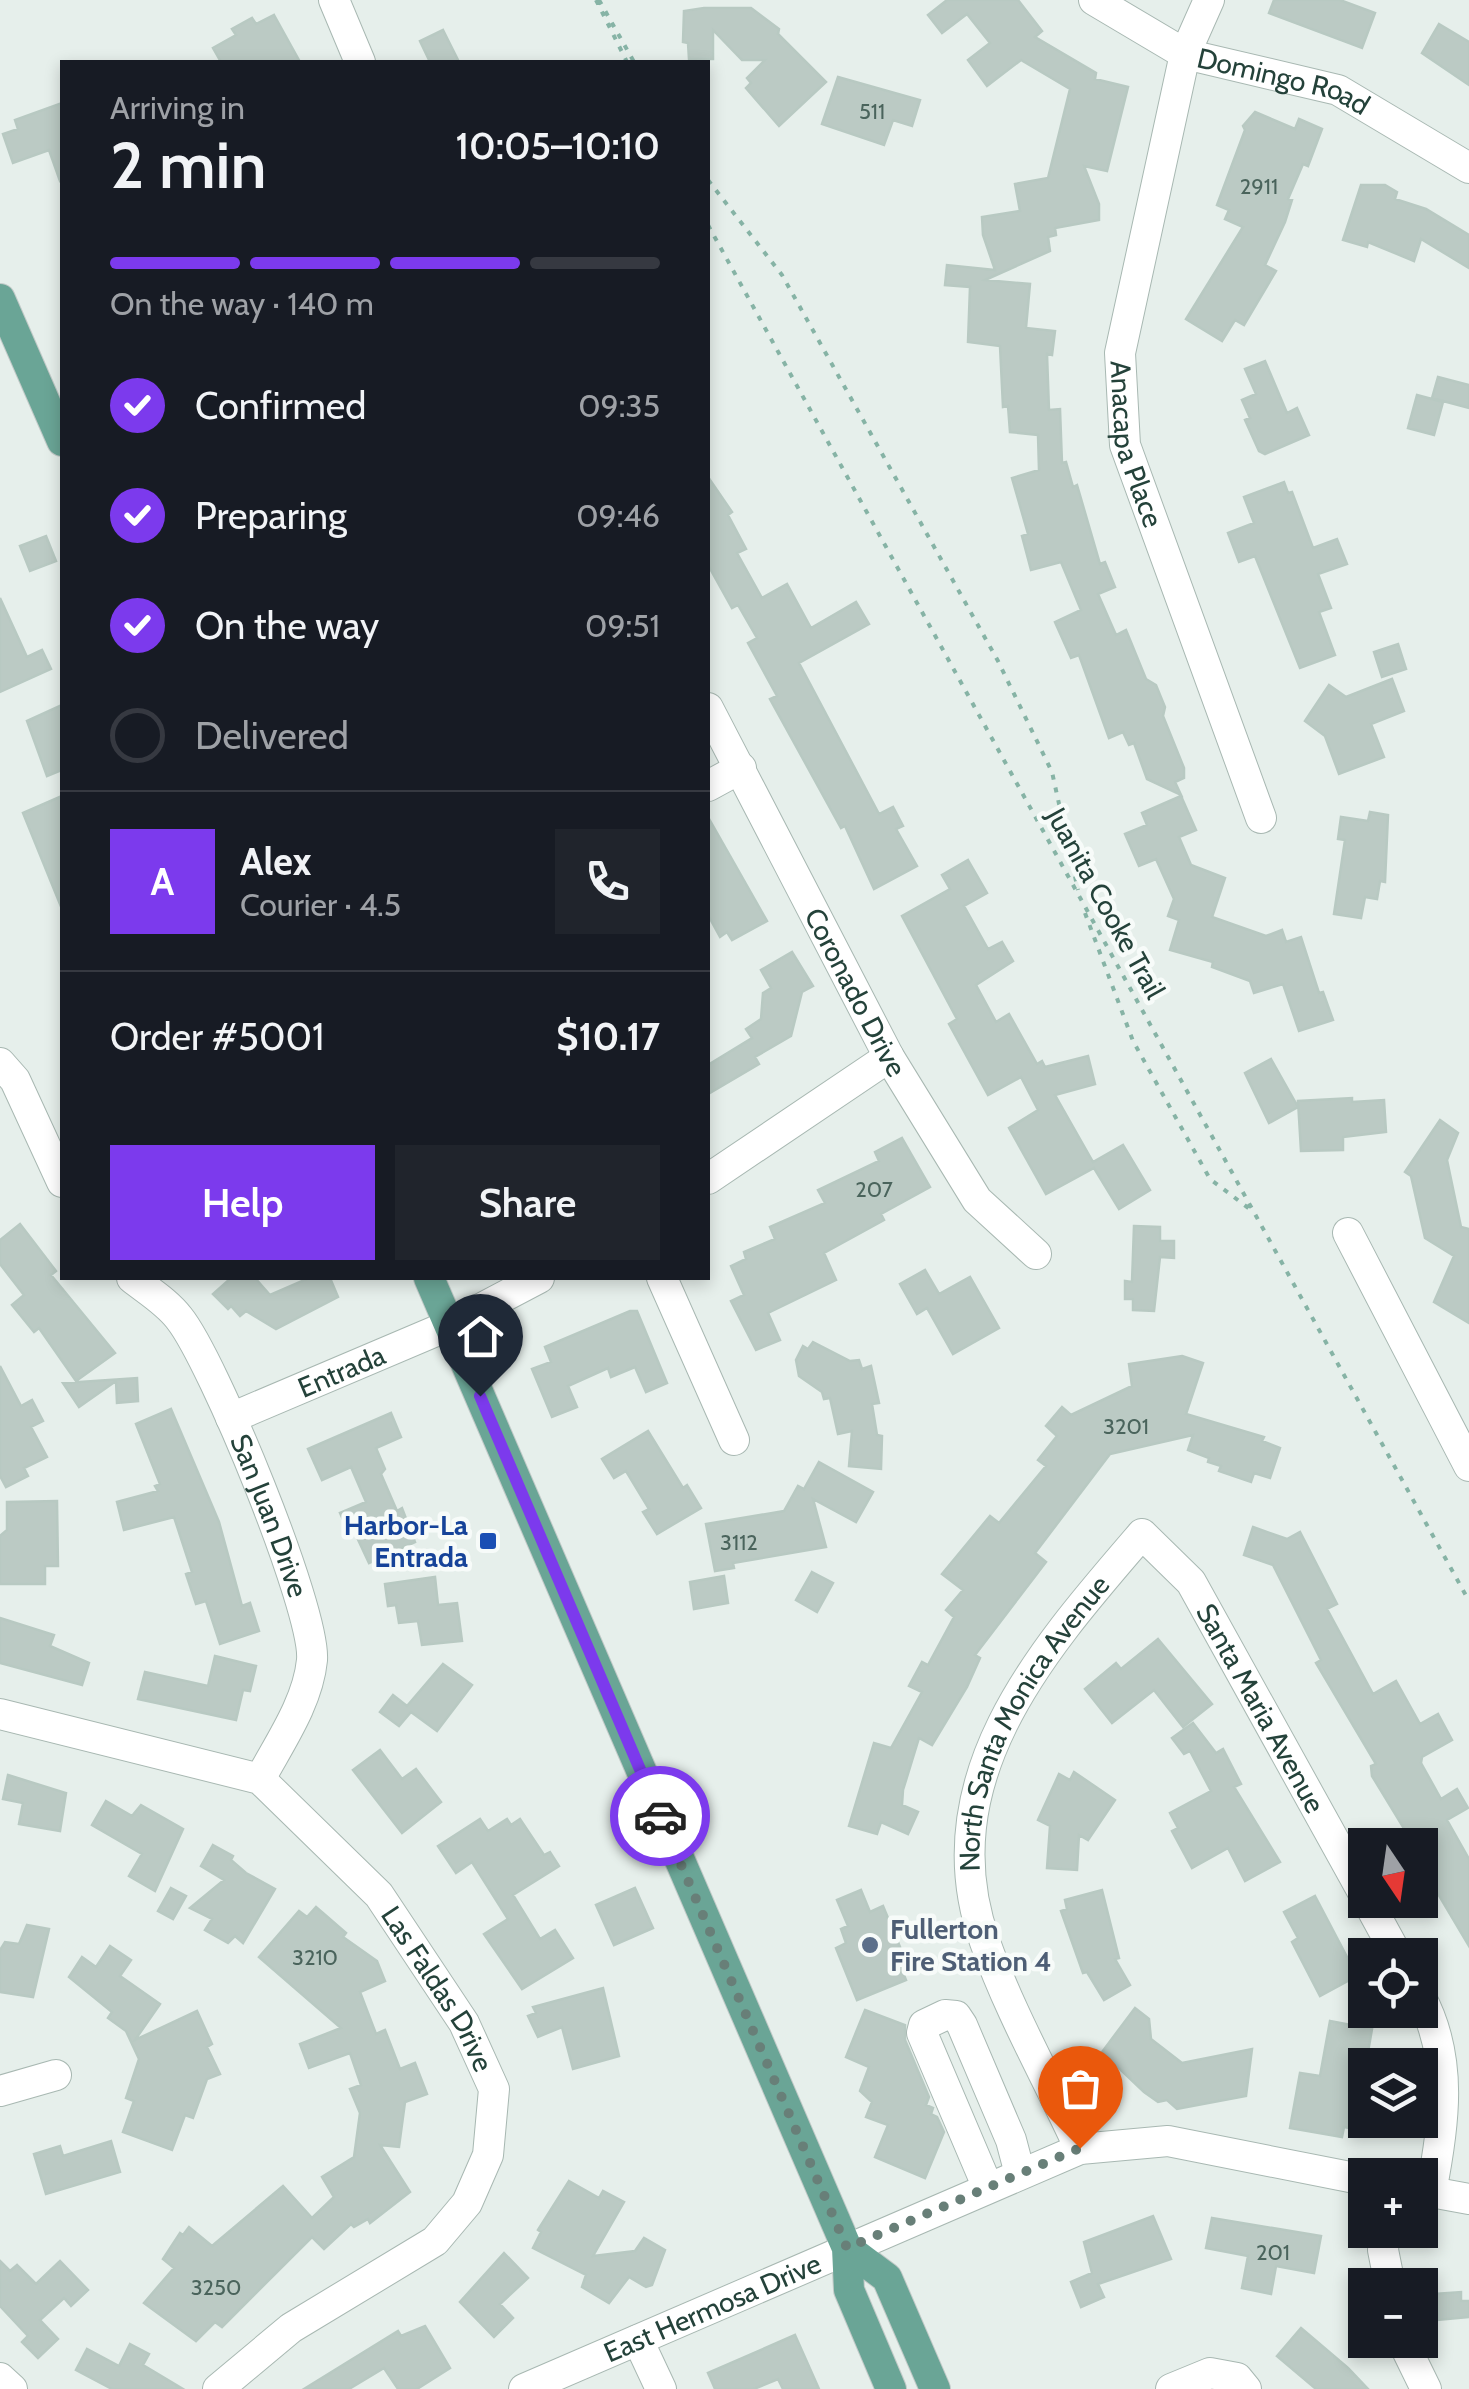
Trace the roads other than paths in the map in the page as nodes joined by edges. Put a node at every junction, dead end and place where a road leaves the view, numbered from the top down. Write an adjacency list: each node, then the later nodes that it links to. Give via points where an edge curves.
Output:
1 (334, 0): 5 (street)
2 (1094, 0): 4 (street, Domingo Road)
3 (1209, 0): 4 (street, Anacapa Place)
4 (1185, 54): 6 (street, Domingo Road, via 1338,90); 12 (street, Anacapa Place, via 1120,353 1126,445)
5 (359, 60)
6 (1469, 168)
7 (0, 299): 8 (main road)
8 (60, 435)
9 (710, 712): 10 (street, Coronado Drive)
10 (741, 768): 11 (street); 13 (street, Coronado Drive)
11 (710, 785)
12 (1261, 818)
13 (889, 1057): 16 (street); 18 (street, Coronado Drive, via 977,1200)
14 (0, 1063): 15 (street, via 16,1080)
15 (60, 1178)
16 (710, 1178)
17 (1348, 1233): 26 (street)
18 (1036, 1254)
19 (134, 1280): 24 (street, San Juan Drive, via 179,1318)
20 (430, 1280): 23 (main road)
21 (536, 1280): 23 (street, Entrada)
22 (663, 1280): 25 (street)
23 (450, 1325): 24 (street, Entrada); 41 (main road)
24 (232, 1418): 29 (street, San Juan Drive, via 308,1618 312,1659 302,1700)
25 (734, 1440)
26 (1469, 1466)
27 (1142, 1534): 30 (street, Santa Maria Avenue, via 1191,1582); 34 (street, North Santa Monica Avenue, via 1052,1640 985,1756 968,1855 984,1940)
28 (0, 1714): 29 (street)
29 (260, 1779): 46 (street, Las Faldas Drive, via 379,1895 464,2023 494,2089 488,2155 468,2202 434,2241 291,2328)
30 (1348, 1865)
31 (1433, 2028): 35 (street, via 1443,2078 1443,2130)
32 (56, 2076): 33 (street)
33 (0, 2091)
34 (1080, 2148): 36 (street, East Hermosa Drive); 37 (street, East Hermosa Drive, via 1168,2141)
35 (1435, 2158)
36 (1020, 2174): 38 (street, East Hermosa Drive); 38 (street, via 962,2025 956,2016 934,2020 922,2033)
37 (1348, 2177)
38 (988, 2188): 41 (street, East Hermosa Drive)
39 (1438, 2193): 40 (street)
40 (1469, 2199)
41 (847, 2248): 42 (street, East Hermosa Drive); 49 (main road, via 849,2290); 50 (main road, via 887,2278)
42 (638, 2340): 47 (street, East Hermosa Drive); 48 (street)
43 (1411, 2358): 53 (street)
44 (0, 2378): 45 (street)
45 (12, 2389)
46 (218, 2389)
47 (524, 2389)
48 (660, 2389)
49 (891, 2389)
50 (935, 2389)
51 (1171, 2389): 52 (street, via 1210,2372 1238,2378)
52 (1246, 2389)
53 (1426, 2389)

